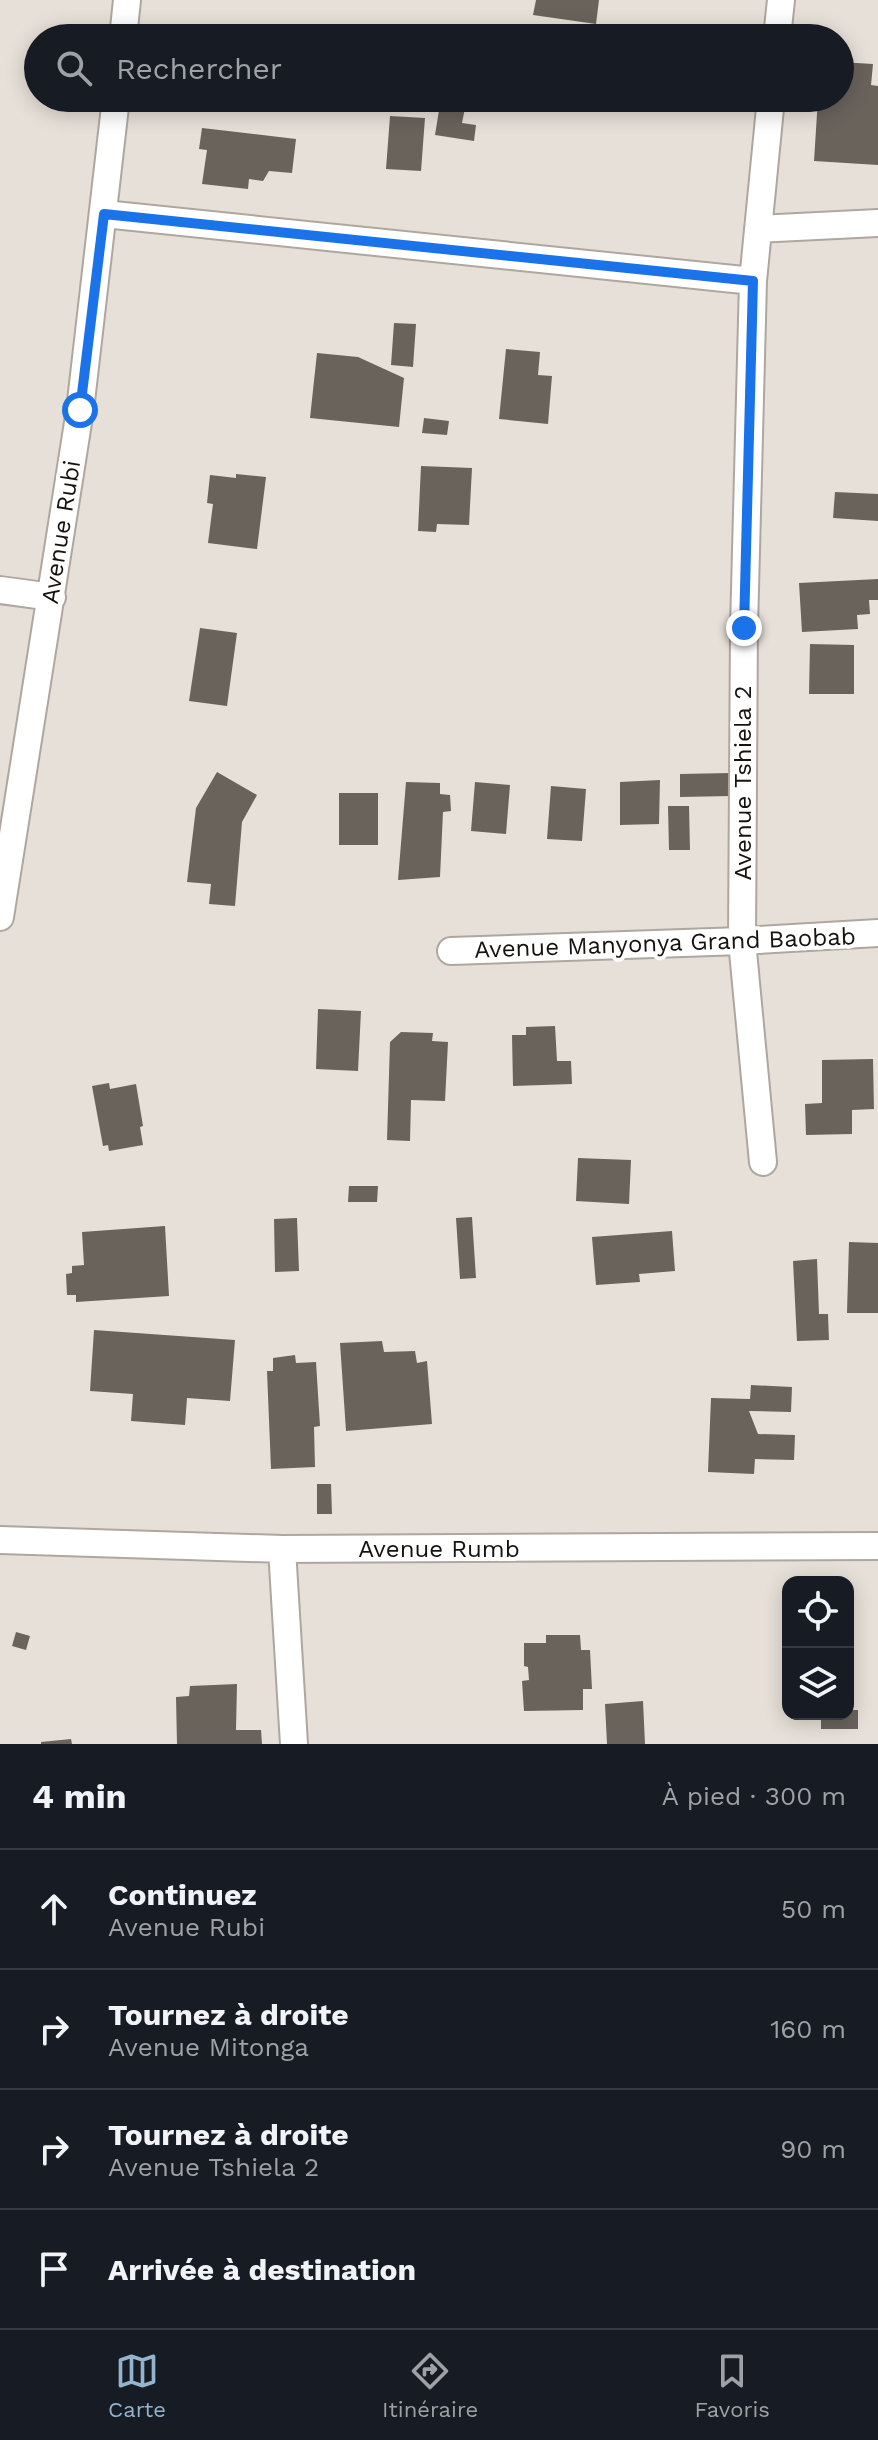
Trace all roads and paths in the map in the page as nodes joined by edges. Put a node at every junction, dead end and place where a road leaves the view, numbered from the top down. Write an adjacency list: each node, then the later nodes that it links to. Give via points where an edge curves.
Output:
1 (127, 0): 3 (street)
2 (781, 0): 4 (street)
3 (124, 24)
4 (778, 24)
5 (115, 112): 7 (street, Avenue Rubi)
6 (770, 112): 9 (street, Avenue Tshiela 2)
7 (104, 214): 10 (street); 12 (street, Avenue Rubi)
8 (878, 223): 9 (street)
9 (758, 229): 10 (street, Avenue Tshiela 2)
10 (753, 281): 15 (street, Avenue Tshiela 2)
11 (0, 590): 12 (street)
12 (52, 597): 13 (street, Avenue Rubi)
13 (0, 917)
14 (878, 933): 15 (street, Avenue Manyonya Grand Baobab)
15 (742, 941): 16 (street, Avenue Manyonya Grand Baobab); 17 (street, Avenue Tshiela 2)
16 (451, 951)
17 (763, 1162)
18 (0, 1540): 20 (street, Avenue Rumb)
19 (878, 1546): 20 (street, Avenue Rumb)
20 (282, 1549): 21 (street)
21 (294, 1744)

